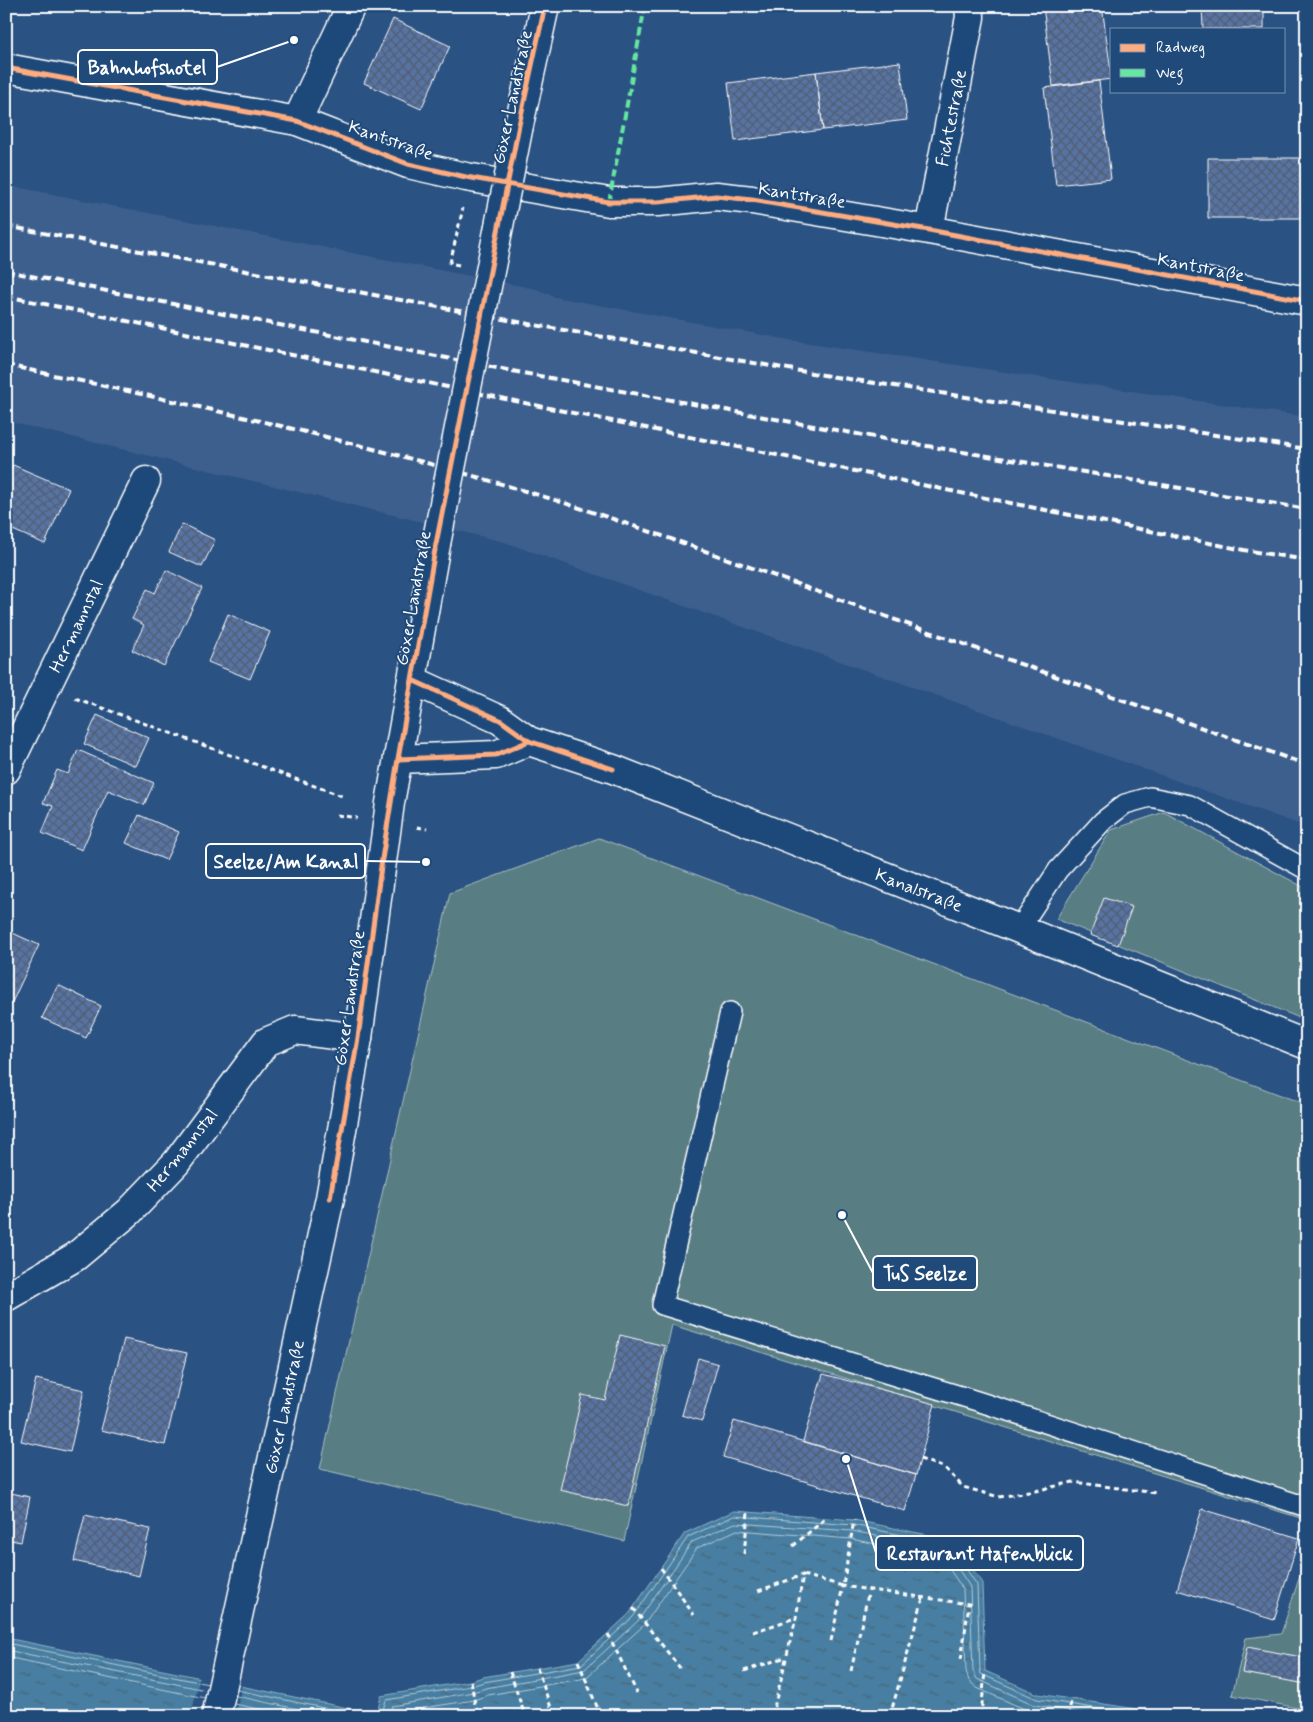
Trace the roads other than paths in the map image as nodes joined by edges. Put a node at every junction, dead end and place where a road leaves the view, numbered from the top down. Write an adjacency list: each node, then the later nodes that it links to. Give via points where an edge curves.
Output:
1 (351, 6): 5 (street)
2 (545, 6): 9 (street, Göxer Landstraße, bridge, via 436,544)
3 (969, 6): 6 (street, Fichtestraße, via 970,17)
4 (6, 68): 5 (street, Kantstraße)
5 (297, 121): 6 (street, Kantstraße, via 408,164 610,202 658,202 716,196)
6 (929, 230): 7 (street, Kantstraße)
7 (1307, 301)
8 (146, 481): 12 (street, Hermannstal)
9 (412, 680): 10 (street, Kanalstraße, via 500,720); 11 (street, Göxer Landstraße)
10 (529, 741): 11 (street, via 496,755); 14 (street, Kanalstraße, via 613,769)
11 (398, 759): 16 (street, Göxer Landstraße)
12 (6, 770)
13 (1307, 870): 14 (lane, via 1190,805 1150,797 1125,804 1103,821 1058,870)
14 (1019, 929): 17 (street, Kanalstraße)
15 (730, 1012): 19 (lane, via 662,1305 977,1400)
16 (358, 1038): 18 (street, Hermannstal, via 295,1030 266,1042 176,1163 129,1212 75,1257); 20 (street, Göxer Landstraße, via 330,1198)
17 (1307, 1045)
18 (6, 1297)
19 (1307, 1507)
20 (216, 1716)

